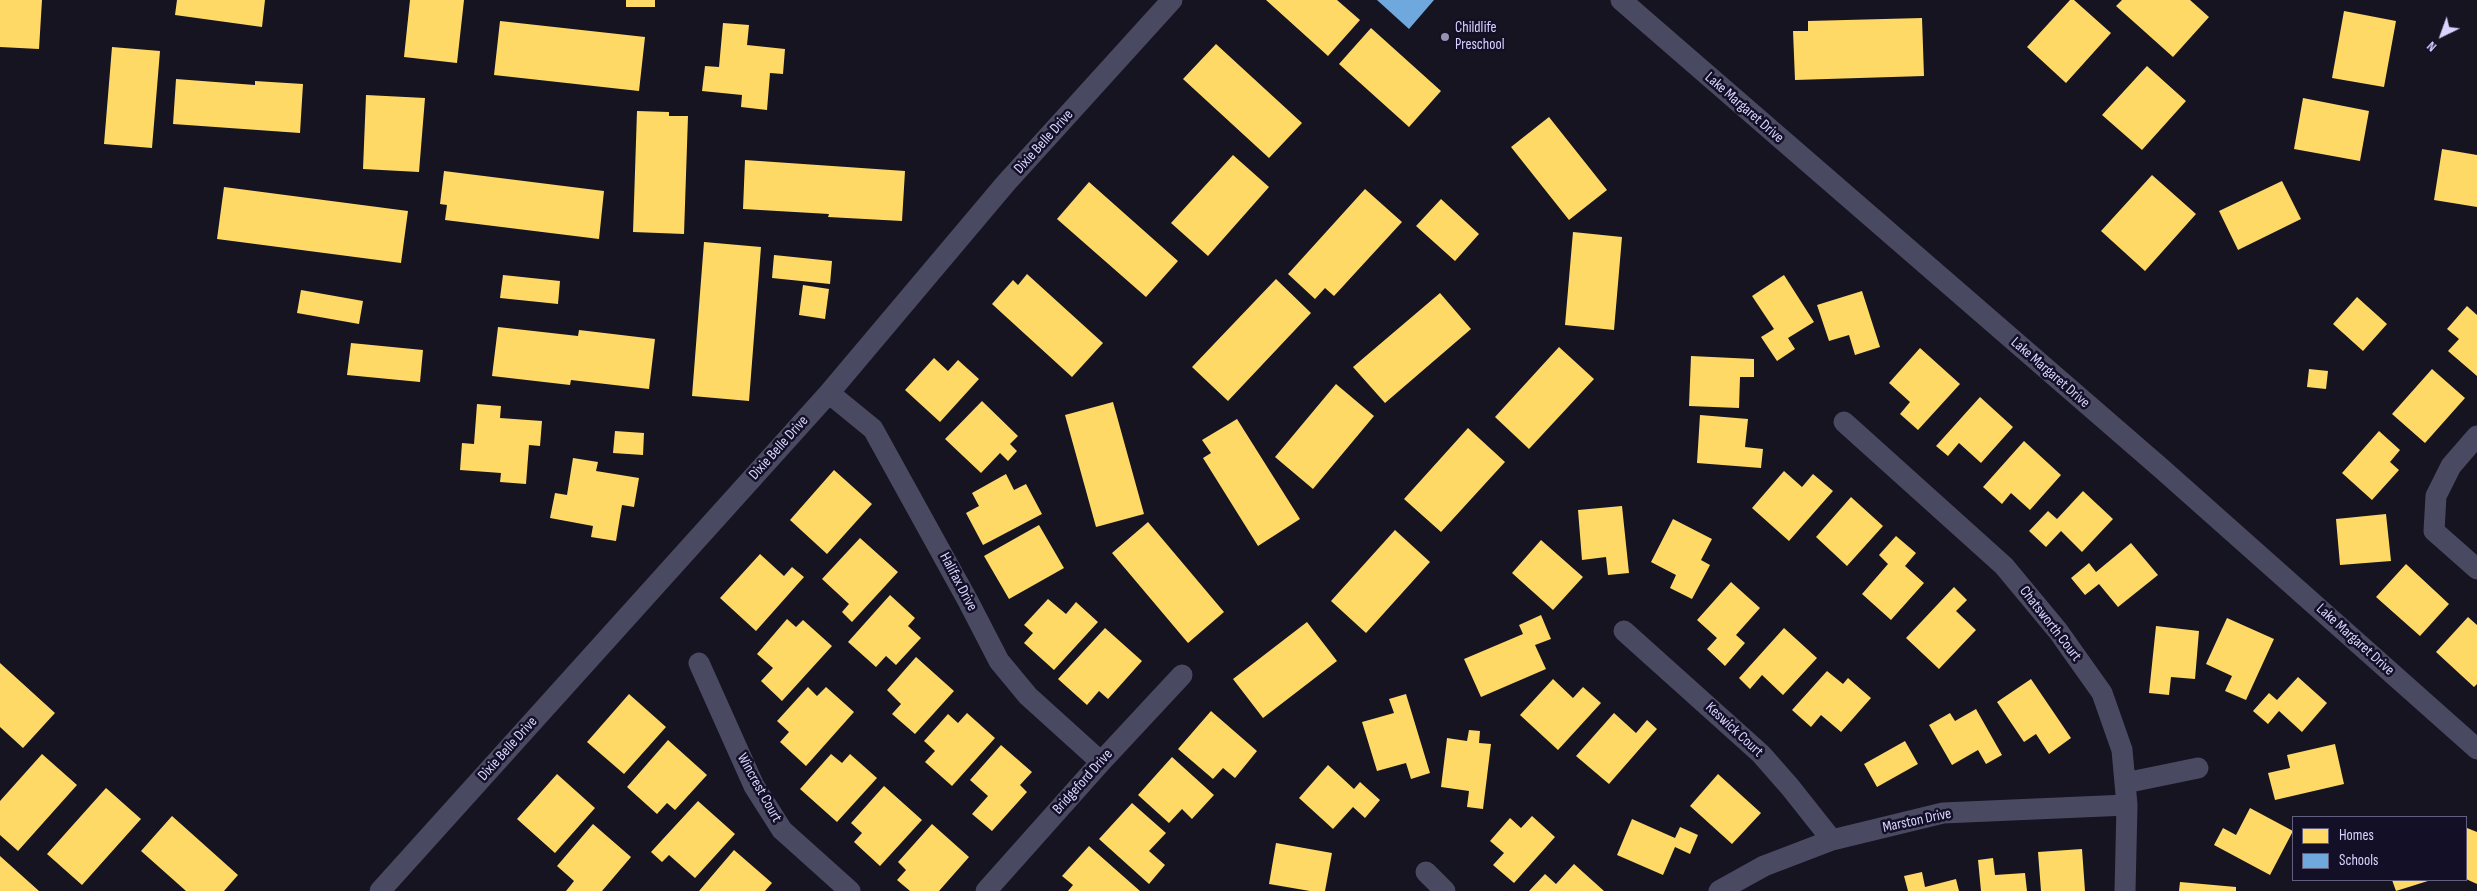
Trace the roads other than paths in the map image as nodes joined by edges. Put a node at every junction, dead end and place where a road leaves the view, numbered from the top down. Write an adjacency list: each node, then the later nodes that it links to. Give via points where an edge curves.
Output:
1 (1172, 0): 3 (street, Dixie Belle Drive, via 1006,183)
2 (1621, 0): 10 (street, Lake Margaret Drive, via 2162,469)
3 (829, 393): 11 (street, Halifax Drive, via 873,429 999,661 1028,696); 17 (street, Dixie Belle Drive)
4 (1844, 422): 13 (street, Chatsworth Court, via 2004,566 2058,631 2102,693 2122,750)
5 (2477, 436): 6 (street, via 2451,466 2436,496 2434,531)
6 (2477, 569)
7 (1624, 631): 15 (street, Keswick Court, via 1761,754)
8 (699, 663): 18 (street, Wincrest Court, via 754,786 782,830)
9 (1182, 675): 11 (street, Bridgeford Drive)
10 (2477, 749)
11 (1101, 762): 19 (street, Bridgeford Drive)
12 (2198, 768): 13 (street)
13 (2125, 784): 14 (street, Chatsworth Court)
14 (2127, 805): 15 (street, Marston Drive, via 1943,813); 22 (street, Chatsworth Court)
15 (1832, 840): 21 (street, Marston Drive, via 1764,866)
16 (1426, 872): 20 (street)
17 (380, 891)
18 (850, 891)
19 (986, 891)
20 (1445, 891)
21 (1719, 891)
22 (2125, 891)

